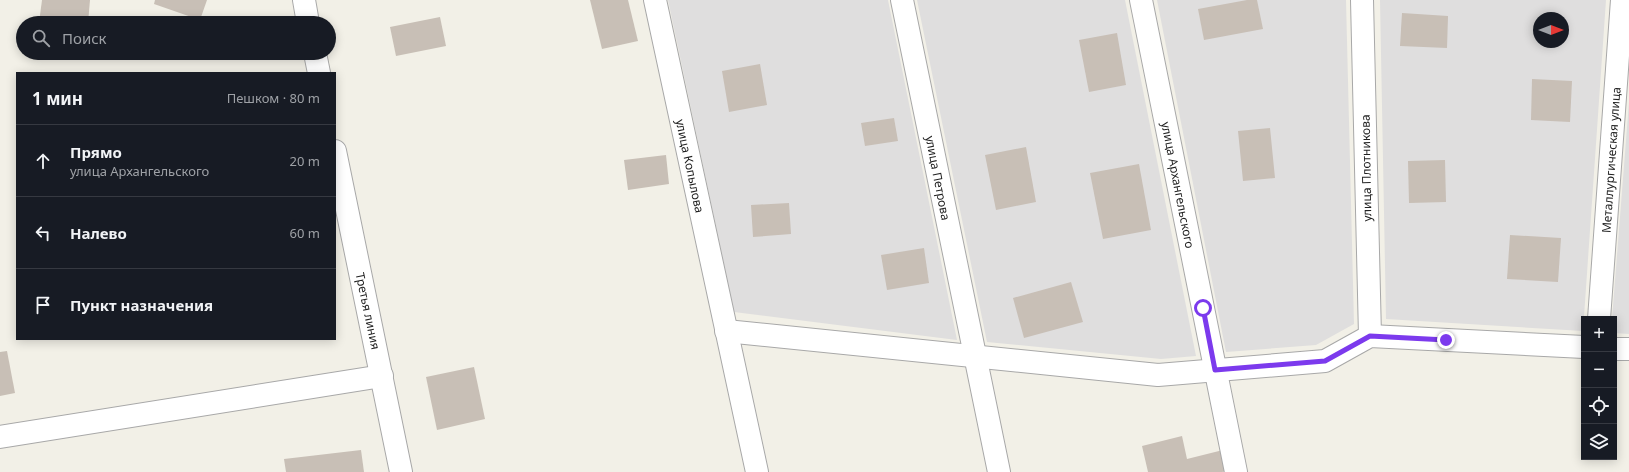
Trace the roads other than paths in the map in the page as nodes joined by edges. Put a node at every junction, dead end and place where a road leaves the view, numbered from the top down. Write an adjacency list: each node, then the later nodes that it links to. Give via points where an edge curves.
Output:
1 (304, 0): 7 (street)
2 (655, 0): 12 (street, улица Копылова)
3 (902, 0): 17 (street, улица Петрова)
4 (1141, 0): 18 (street, улица Архангельского)
5 (1362, 0): 13 (street, улица Плотникова)
6 (1622, 0): 11 (street, Металлургическая улица)
7 (307, 16)
8 (316, 60): 9 (street)
9 (319, 72)
10 (336, 156): 19 (street, Третья линия)
11 (1599, 316)
12 (726, 331): 17 (street); 22 (street, улица Копылова)
13 (1370, 336): 14 (street); 18 (street, via 1325,361)
14 (1581, 347)
15 (1617, 348): 16 (street)
16 (1629, 349)
17 (974, 356): 18 (street, via 1158,375); 23 (street, улица Петрова)
18 (1215, 370): 24 (street, улица Архангельского)
19 (382, 376): 20 (street); 21 (street, Третья линия)
20 (0, 437)
21 (402, 472)
22 (757, 472)
23 (999, 472)
24 (1236, 472)

